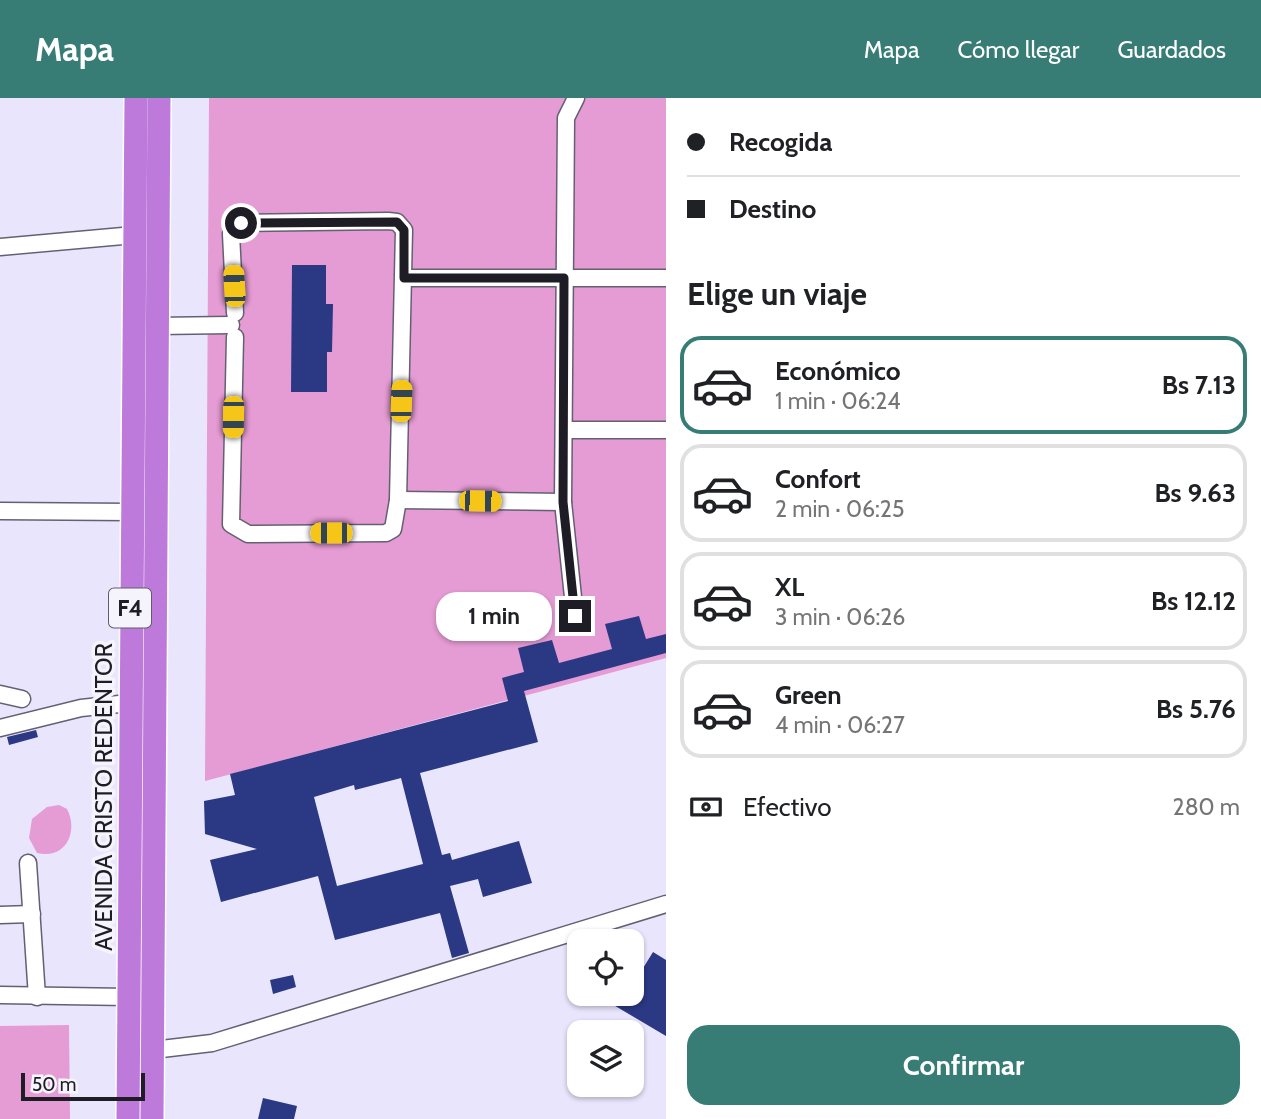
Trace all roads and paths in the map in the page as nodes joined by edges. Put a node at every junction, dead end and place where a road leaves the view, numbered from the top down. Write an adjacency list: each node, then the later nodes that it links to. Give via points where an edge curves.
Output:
1 (136, 98): 4 (highway, AVENIDA CRISTO REDENTOR / F4)
2 (159, 98): 10 (highway, AVENIDA CRISTO REDENTOR / F4)
3 (576, 98): 7 (street, via 566,118)
4 (134, 235): 5 (street); 16 (highway, AVENIDA CRISTO REDENTOR / F4)
5 (0, 247)
6 (404, 278): 7 (street); 9 (street, via 404,230 397,222 241,223 231,234); 13 (street)
7 (564, 278): 8 (street); 11 (street)
8 (666, 278)
9 (234, 325): 10 (street); 13 (street, via 231,524 248,534 386,533 396,523)
10 (156, 326): 29 (highway, AVENIDA CRISTO REDENTOR / F4)
11 (565, 430): 12 (street); 14 (street)
12 (666, 430)
13 (398, 500): 14 (street)
14 (563, 502): 17 (street)
15 (0, 511): 16 (street)
16 (131, 512): 20 (highway, AVENIDA CRISTO REDENTOR / F4)
17 (575, 616)
18 (0, 694): 19 (street)
19 (22, 699)
20 (129, 703): 21 (street, via 81,708); 28 (highway, AVENIDA CRISTO REDENTOR / F4)
21 (0, 728)
22 (28, 863): 24 (street)
23 (666, 904): 29 (street, via 212,1043)
24 (32, 914): 25 (street); 27 (street)
25 (0, 915)
26 (0, 995): 27 (street)
27 (37, 997): 28 (street)
28 (128, 998): 30 (highway, AVENIDA CRISTO REDENTOR / F4)
29 (153, 1050): 31 (highway, AVENIDA CRISTO REDENTOR / F4)
30 (128, 1119)
31 (152, 1119)

